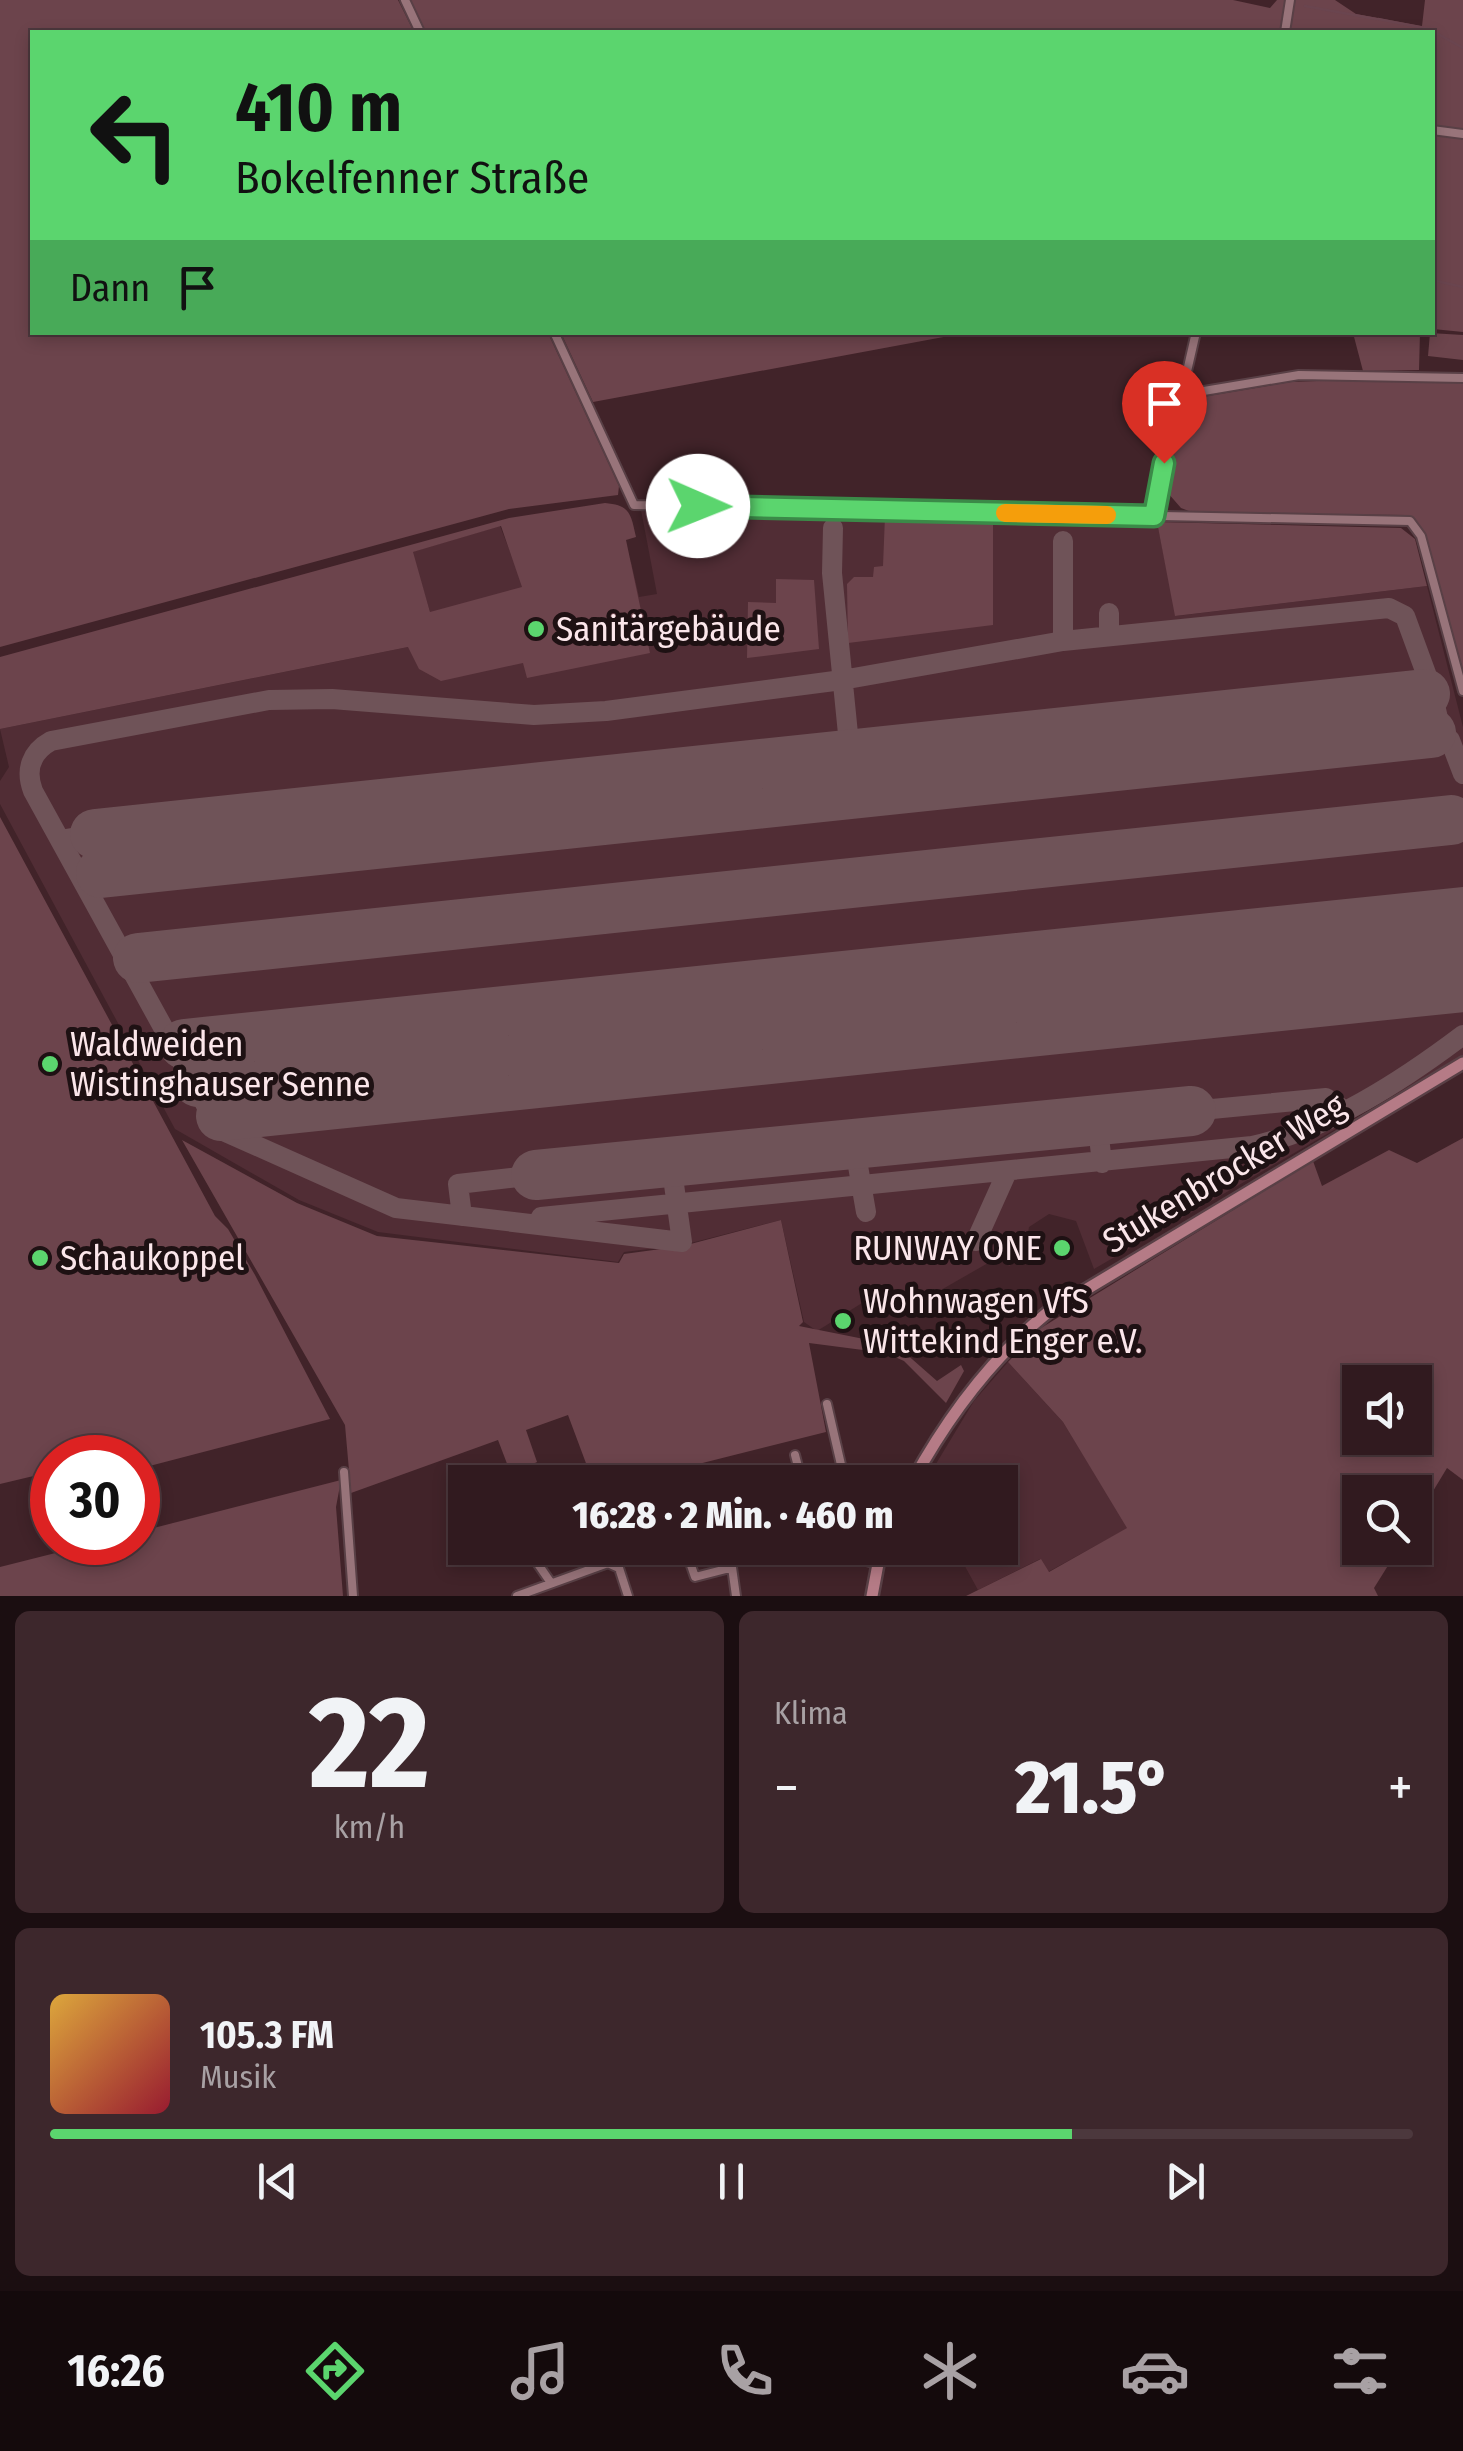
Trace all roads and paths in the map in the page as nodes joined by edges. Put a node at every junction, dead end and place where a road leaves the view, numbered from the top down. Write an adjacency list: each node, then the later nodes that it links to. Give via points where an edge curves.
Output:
1 (404, 0): 3 (street)
2 (1290, 0): 4 (street)
3 (419, 30)
4 (1286, 30)
5 (1435, 130): 6 (street)
6 (1463, 134)
7 (555, 335): 11 (street, via 630,502)
8 (1195, 335): 10 (street)
9 (1463, 378): 10 (street, via 1299,374)
10 (1180, 395): 11 (street)
11 (1154, 516): 12 (street, via 1410,521 1421,536)
12 (1463, 690)
13 (1463, 1062): 18 (street, Stukenbrocker Weg, via 1047,1313 961,1402)
14 (827, 1404): 17 (street)
15 (794, 1455): 16 (street)
16 (797, 1465)
17 (841, 1465)
18 (922, 1465)
19 (344, 1472): 26 (street)
20 (539, 1565): 25 (street)
21 (691, 1565): 24 (street, via 696,1577)
22 (731, 1565): 24 (street)
23 (876, 1565): 30 (street)
24 (730, 1568): 29 (street)
25 (552, 1583): 27 (street); 28 (street, via 614,1563)
26 (353, 1596)
27 (517, 1596)
28 (628, 1596)
29 (736, 1596)
30 (872, 1596)

